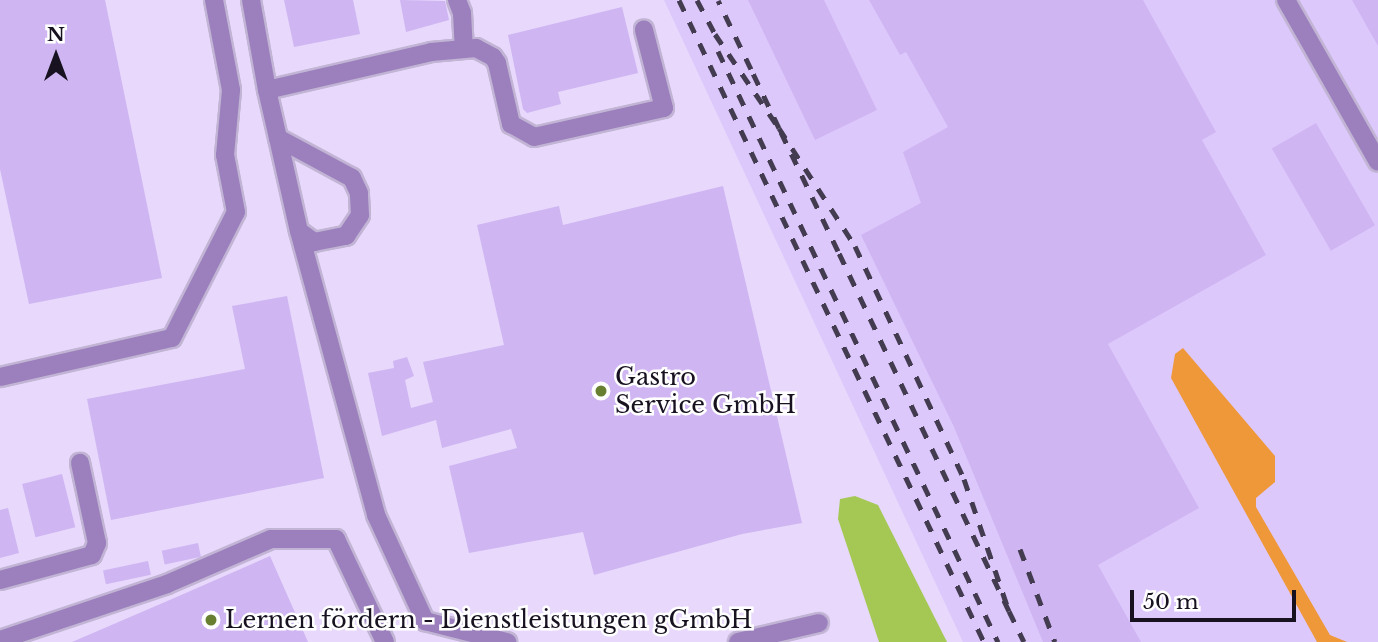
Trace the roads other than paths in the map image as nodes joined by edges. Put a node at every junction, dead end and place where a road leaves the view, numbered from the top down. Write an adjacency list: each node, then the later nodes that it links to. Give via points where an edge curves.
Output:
1 (214, 0): 11 (street, via 231,90 225,155 236,212 172,338)
2 (251, 0): 7 (street)
3 (457, 0): 6 (street, via 463,13)
4 (1286, 0): 9 (street)
5 (644, 30): 6 (street, via 664,108 534,137 511,124 493,57 476,48)
6 (464, 49): 7 (street, via 431,52)
7 (267, 90): 8 (street)
8 (278, 138): 10 (street); 10 (street, via 352,178 359,193 360,215 346,236 314,242)
9 (1378, 162)
10 (299, 231): 17 (street, via 376,515 425,621)
11 (0, 377)
12 (80, 463): 13 (street, via 97,543 92,555)
13 (0, 580)
14 (819, 623): 18 (street)
15 (0, 640): 16 (street, via 167,584 271,539 336,539)
16 (385, 642)
17 (507, 642)
18 (738, 642)

